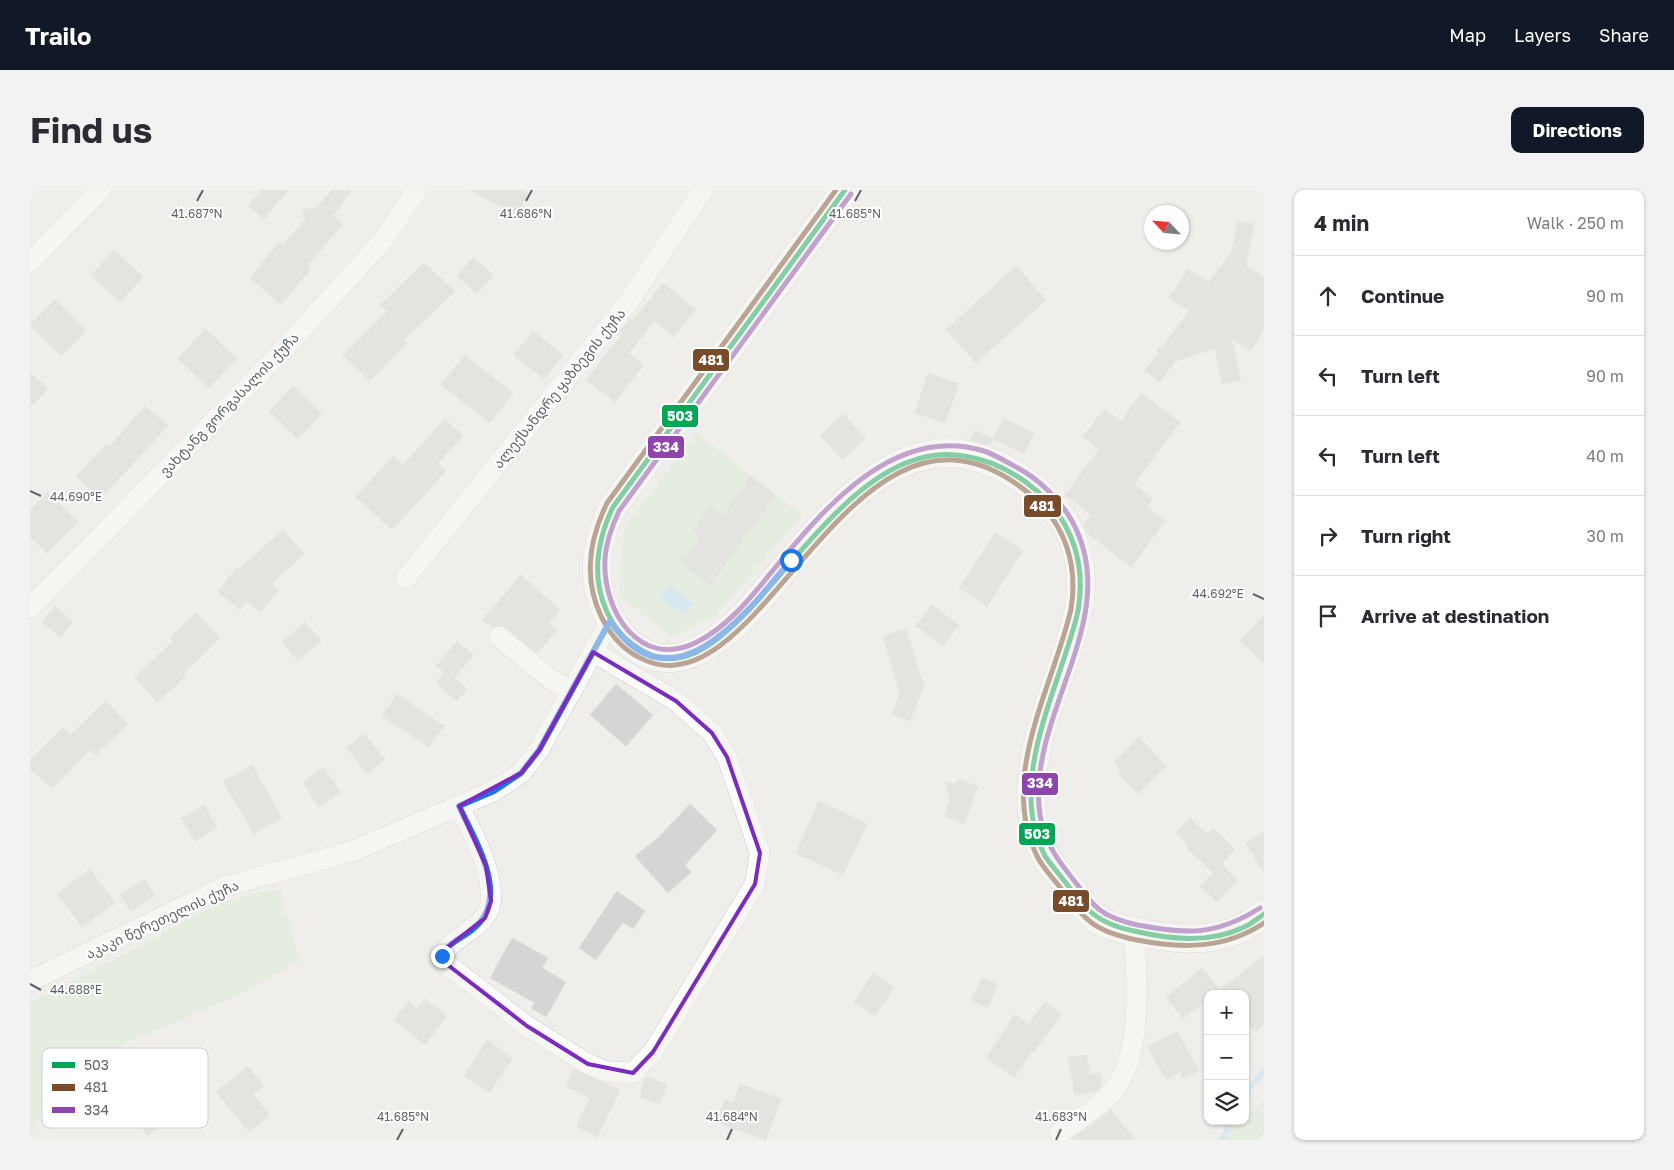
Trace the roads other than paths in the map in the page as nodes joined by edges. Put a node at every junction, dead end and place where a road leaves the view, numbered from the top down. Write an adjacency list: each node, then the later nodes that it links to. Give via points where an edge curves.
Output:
1 (100, 190): 5 (street)
2 (416, 190): 7 (street, ვახტანგ გორგასალის ქუჩა, via 384,239 285,348)
3 (703, 190): 6 (street, ალექსანდრე ყაზბეგის ქუჩა, via 629,301)
4 (845, 190): 8 (main road, via 613,507 600,534 596,565 600,598)
5 (30, 262)
6 (406, 578)
7 (30, 608)
8 (610, 621): 10 (street, აკაკი წერეთელის ქუჩა); 14 (main road, via 630,644 648,655 668,658 694,652 718,639 746,613 825,522 858,490 892,468 923,454 946,451 974,456 1010,471 1039,490 1061,515 1076,546 1081,584 1074,628 1033,763 1032,815 1044,854 1084,904 1102,922)
9 (499, 637): 11 (street, via 547,676)
10 (593, 652): 11 (street, აკაკი წერეთელის ქუჩა); 12 (street, via 676,701 712,733 727,757 760,854 755,884 653,1052 633,1073 605,1071 588,1064 527,1026 444,962 445,949 485,918 491,901 486,866)
11 (572, 690): 12 (street, აკაკი წერეთელის ქუჩა, via 539,750 521,773 494,791)
12 (459, 806): 15 (street, აკაკი წერეთელის ქუჩა, via 350,852 226,886)
13 (1264, 914): 14 (main road, via 1240,929 1200,939)
14 (1134, 931): 16 (street, via 1137,1005 1128,1063 1120,1082 1108,1097)
15 (30, 981)
16 (1060, 1133)

